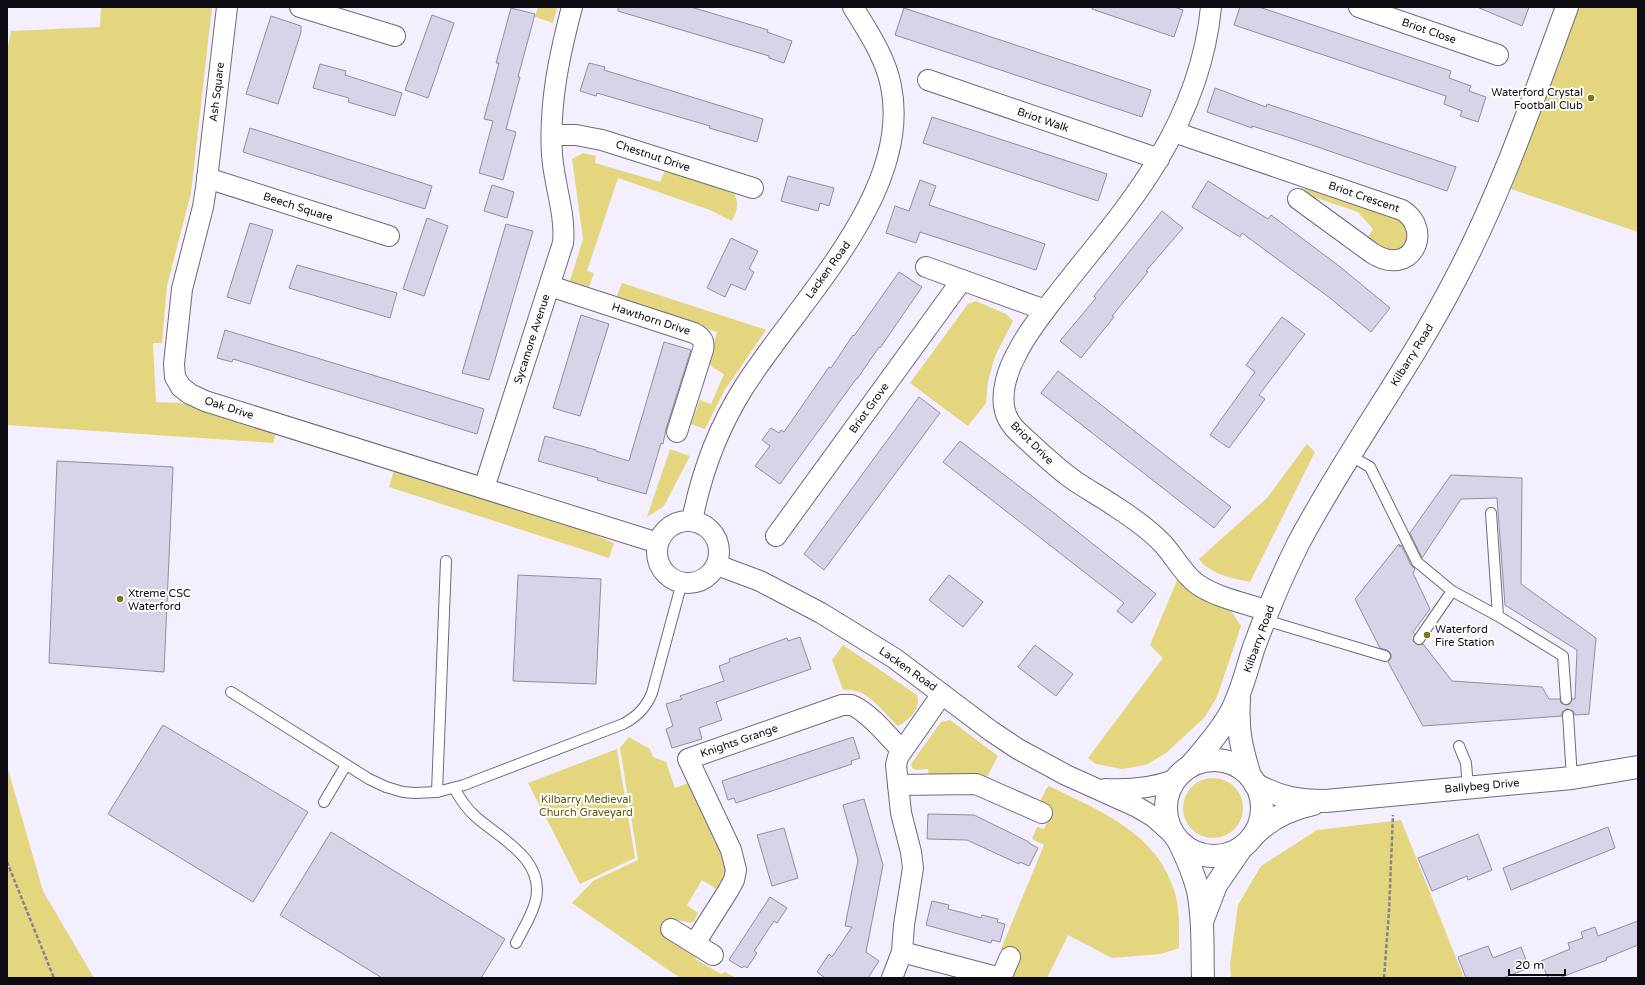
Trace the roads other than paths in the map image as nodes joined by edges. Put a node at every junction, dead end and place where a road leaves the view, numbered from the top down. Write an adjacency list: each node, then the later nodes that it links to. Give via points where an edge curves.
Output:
1 (228, 7): 14 (street, Ash Square)
2 (300, 7): 8 (street)
3 (572, 7): 12 (street, Sycamore Avenue, via 557,70 552,106)
4 (853, 7): 26 (street, Lacken Road, via 881,55 891,86 893,119 887,160 866,212 850,239 759,365 727,417 704,472)
5 (1211, 7): 11 (street, Briot Drive, via 1196,76)
6 (1359, 7): 9 (street, Briot Close)
7 (1567, 7): 23 (street, Kilbarry Road, via 1504,175 1477,237 1431,323)
8 (395, 36)
9 (1498, 55)
10 (928, 80): 13 (street, Briot Walk)
11 (1174, 132): 13 (street, Briot Drive); 16 (street, Briot Crescent, via 1402,210 1415,224 1417,234 1414,247 1409,255 1399,260 1379,258)
12 (552, 134): 15 (street, Chestnut Drive, via 602,140); 20 (street, Sycamore Avenue, via 564,235)
13 (1159, 159): 21 (street, Briot Drive, via 1115,221)
14 (207, 178): 17 (street, Beech Square); 24 (street, Oak Drive, via 203,207 181,298 174,364 175,377 181,387 205,401)
15 (753, 188)
16 (1298, 199)
17 (389, 236)
18 (926, 266): 19 (street)
19 (962, 280): 21 (street); 27 (street, Briot Grove)
20 (550, 286): 22 (street, Hawthorn Drive, via 701,337 704,346); 24 (street, Sycamore Avenue)
21 (1045, 310): 33 (street, Briot Drive, via 1023,342 1010,368 1004,391 1004,410 1010,423 1058,468 1150,531 1195,583)
22 (677, 432)
23 (1349, 455): 32 (lane, via 1370,467 1417,562); 33 (street, Kilbarry Road, via 1297,547)
24 (484, 488): 28 (street)
25 (1491, 513): 34 (lane)
26 (692, 521): 28 (street, via 675,524); 30 (street, via 705,526 716,537 720,556)
27 (776, 536)
28 (658, 543): 31 (street, via 657,553 663,571 670,578)
29 (446, 561): 54 (lane)
30 (717, 565): 31 (street, via 705,579); 38 (street, Lacken Road, via 760,581 822,613 894,658)
31 (682, 582): 52 (lane, via 652,693 640,712 622,724)
32 (1452, 591): 34 (lane); 35 (lane)
33 (1267, 615): 36 (lane); 39 (street, Kilbarry Road)
34 (1498, 616): 40 (lane, via 1563,656)
35 (1419, 639)
36 (1385, 656)
37 (231, 692): 44 (lane)
38 (942, 694): 43 (street); 51 (street, Lacken Road, via 1018,749)
39 (1239, 694): 45 (street, Kilbarry Road, via 1220,731); 49 (street, Kilbarry Road, via 1239,737)
40 (1566, 699)
41 (1568, 716): 47 (lane)
42 (1458, 746): 53 (lane, via 1466,763)
43 (902, 751): 50 (street, via 896,765); 63 (street, Knights Grange, via 859,709 851,705 842,705 688,759 731,850 736,870 728,891)
44 (346, 765): 54 (lane, via 378,784 394,790 415,793); 56 (lane)
45 (1191, 766): 48 (street); 49 (street, via 1208,761 1225,761 1236,765)
46 (1638, 767): 47 (street, Ballybeg Drive)
47 (1572, 778): 53 (street, Ballybeg Drive)
48 (1174, 780): 51 (street, Lacken Road, via 1130,789 1105,790); 58 (street, via 1166,800 1166,810 1167,821)
49 (1252, 780): 55 (street, via 1281,797); 59 (street, via 1260,795 1262,813 1257,829)
50 (898, 786): 57 (street, via 976,784); 64 (street, via 901,813 914,868)
51 (1092, 786): 58 (street, Lacken Road, via 1154,817)
52 (454, 788): 54 (lane); 62 (lane, via 470,811 523,856 533,869 537,882 536,898)
53 (1468, 788): 55 (street, Ballybeg Drive)
54 (437, 792)
55 (1326, 801): 59 (street, via 1294,809 1278,817)
56 (324, 802)
57 (1042, 813)
58 (1177, 838): 59 (street, via 1186,847 1206,856 1228,854); 60 (street, via 1190,864 1198,891)
59 (1247, 842): 60 (street, via 1216,885)
60 (1202, 922): 69 (street)
61 (671, 928): 63 (street)
62 (516, 943)
63 (695, 943): 65 (street)
64 (902, 952): 67 (street); 68 (street)
65 (713, 955)
66 (1010, 957): 68 (street)
67 (892, 978)
68 (1000, 978)
69 (1203, 978)

